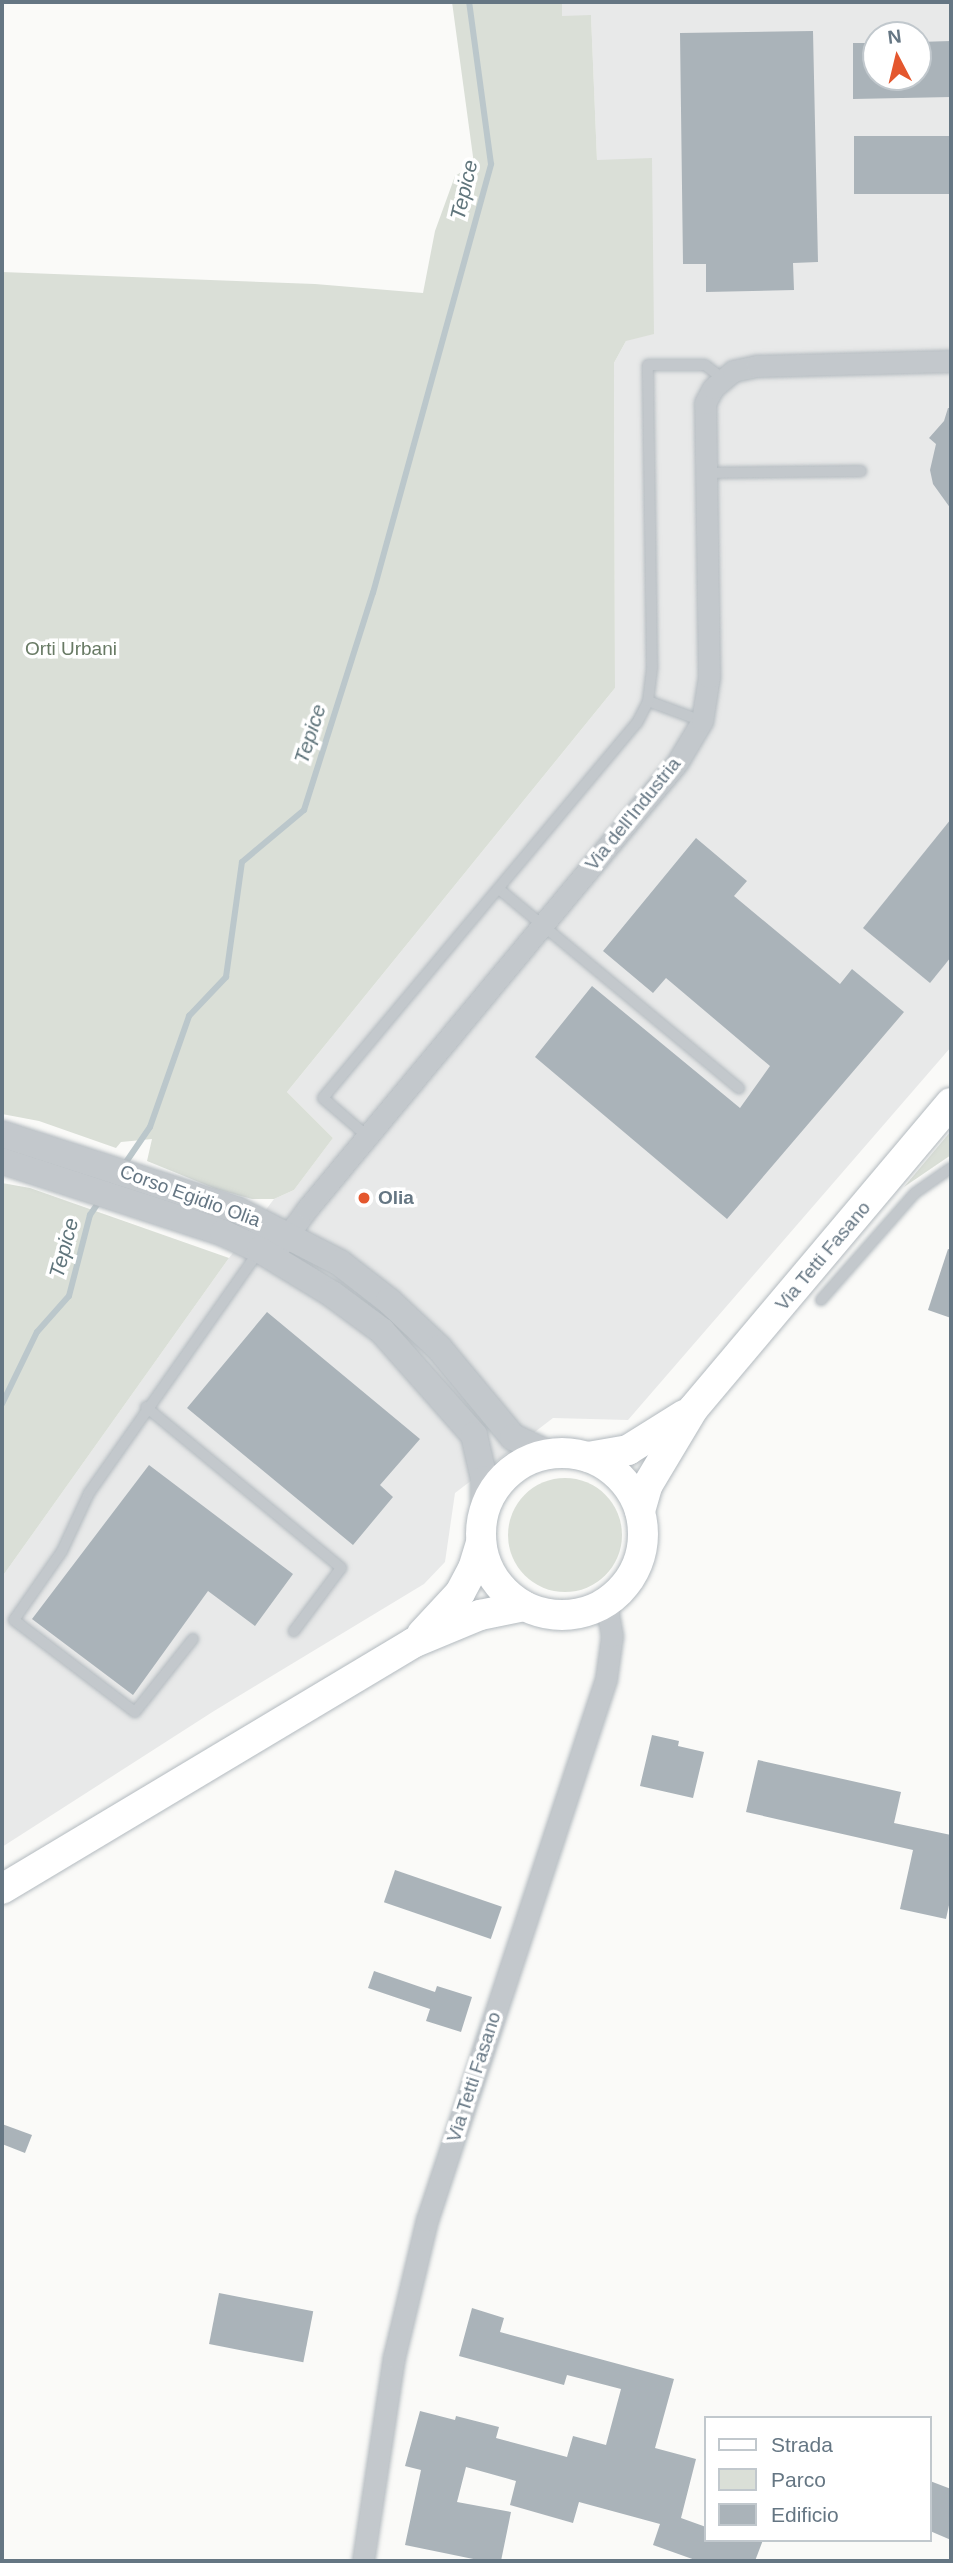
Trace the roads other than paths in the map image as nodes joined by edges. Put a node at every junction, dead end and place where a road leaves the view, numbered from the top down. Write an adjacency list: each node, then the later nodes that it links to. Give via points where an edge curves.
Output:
1 (951, 361): 2 (street, via 757,366)
2 (722, 378): 4 (street, Via dell'Industria, via 705,403); 5 (lane, via 705,365 648,365 652,666)
3 (861, 471): 4 (lane)
4 (706, 473): 6 (street, Via dell'Industria, via 709,677)
5 (648, 701): 6 (lane); 7 (lane, via 637,723)
6 (702, 721): 8 (street, Via dell'Industria, via 677,763)
7 (499, 889): 8 (lane); 12 (lane, via 323,1098)
8 (541, 925): 9 (lane); 12 (street, Via dell'Industria)
9 (738, 1088)
10 (951, 1103): 15 (main road, Via Tetti Fasano)
11 (2, 1134): 16 (street, Corso Egidio Olia, via 237,1210)
12 (367, 1136): 16 (street, Via dell'Industria)
13 (2, 1161): 17 (street, Corso Egidio Olia, via 218,1231)
14 (951, 1168): 15 (lane, via 915,1193)
15 (886, 1204): 18 (lane); 20 (main road, Via Tetti Fasano)
16 (287, 1235): 17 (street, Via dell'Industria); 21 (street, Corso Egidio Olia, via 340,1263 389,1301 439,1348 513,1437)
17 (266, 1254): 19 (lane); 23 (street, Corso Egidio Olia, via 382,1331 453,1409 474,1435 484,1479)
18 (821, 1300)
19 (146, 1407): 28 (lane, via 341,1568); 29 (lane, via 89,1493 62,1551 14,1620 135,1712)
20 (693, 1409): 22 (main road, Via Tetti Fasano, via 628,1450); 24 (main road, Via Tetti Fasano, via 647,1486)
21 (548, 1454): 22 (main road); 23 (main road, via 509,1473)
22 (588, 1457): 24 (main road, via 611,1469 629,1488)
23 (484, 1510): 25 (main road)
24 (640, 1511): 26 (main road, via 643,1537 638,1562 625,1585)
25 (481, 1542): 27 (main road, via 488,1567 503,1590); 30 (main road, via 460,1593)
26 (606, 1602): 27 (main road, via 565,1615); 32 (street, Via Tetti Fasano, via 612,1636 606,1679 426,2220 394,2357)
27 (524, 1606): 30 (main road, via 480,1615)
28 (293, 1631)
29 (193, 1639)
30 (413, 1643): 31 (main road)
31 (2, 1889)
32 (363, 2561)

